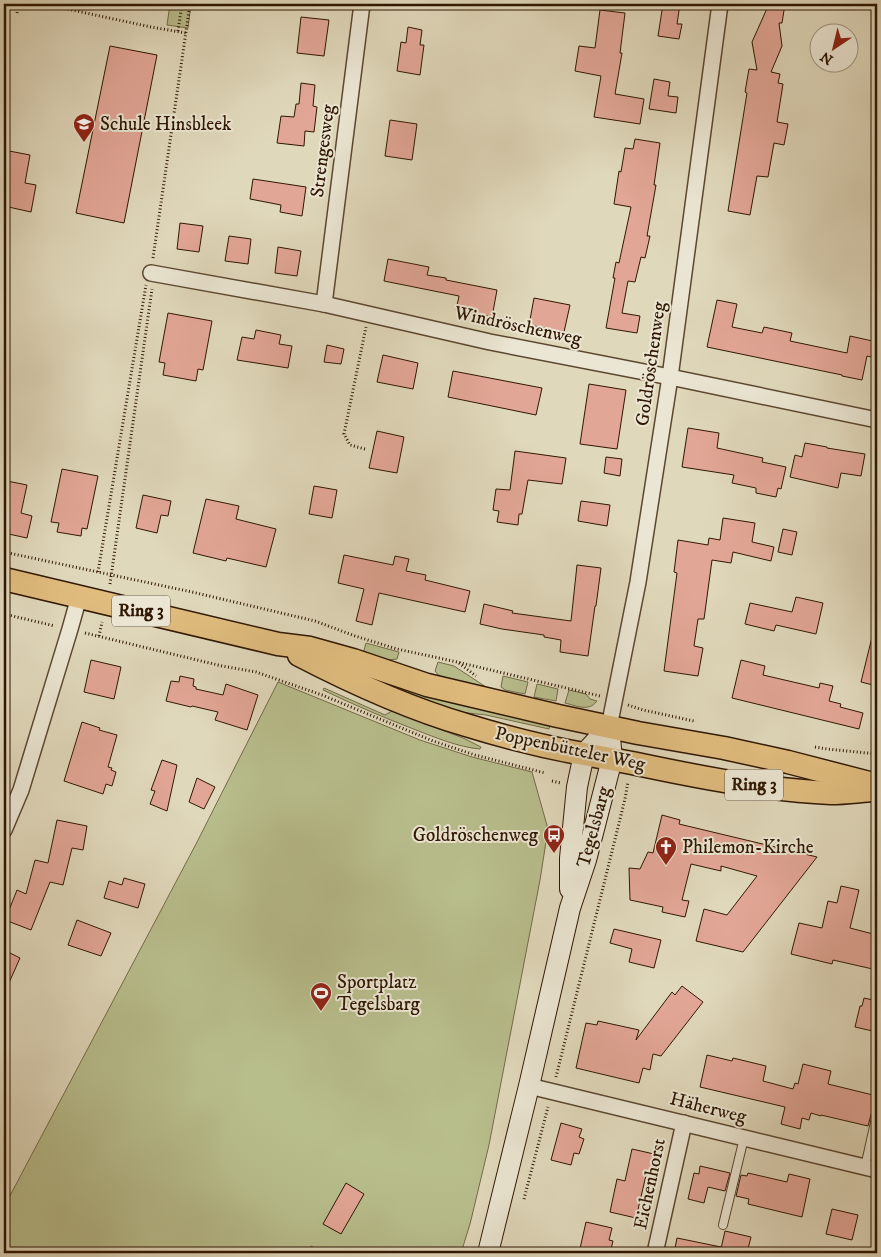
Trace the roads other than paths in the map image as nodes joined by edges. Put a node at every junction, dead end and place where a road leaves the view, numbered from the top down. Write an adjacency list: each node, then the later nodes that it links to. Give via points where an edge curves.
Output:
1 (362, 4): 4 (street, Strengesweg)
2 (720, 4): 5 (street, Goldröschenweg)
3 (151, 273): 4 (street, Windröschenweg)
4 (324, 304): 5 (street, Windröschenweg, via 490,342)
5 (670, 377): 6 (street, Windröschenweg); 10 (street, Goldröschenweg, via 638,582)
6 (877, 420)
7 (4, 579): 8 (main road, Poppenbütteler Weg / Ring 3)
8 (79, 597): 9 (main road, Poppenbütteler Weg / Ring 3); 15 (street, via 21,790)
9 (278, 644): 10 (main road, Poppenbütteler Weg / Ring 3, via 310,648 426,685); 11 (main road, Poppenbütteler Weg / Ring 3, via 344,678 410,706 465,725)
10 (609, 727): 11 (street); 12 (street, Tegelsbarg); 13 (main road, Poppenbütteler Weg / Ring 3, via 734,750)
11 (584, 754): 12 (main road, Poppenbütteler Weg / Ring 3); 16 (street, Tegelsbarg, via 577,787 570,858)
12 (622, 761): 14 (main road, Poppenbütteler Weg / Ring 3, via 766,787 833,793); 16 (street, Tegelsbarg)
13 (877, 785)
14 (877, 790)
15 (4, 830)
16 (570, 908): 17 (street, Tegelsbarg)
17 (529, 1086): 19 (street, Häherweg); 23 (street, Tegelsbarg)
18 (877, 1113): 21 (lane)
19 (684, 1123): 20 (street, Häherweg); 24 (street, Eichenhorst)
20 (744, 1138): 21 (street, Häherweg); 22 (lane)
21 (871, 1168)
22 (723, 1225)
23 (488, 1253)
24 (655, 1253)

